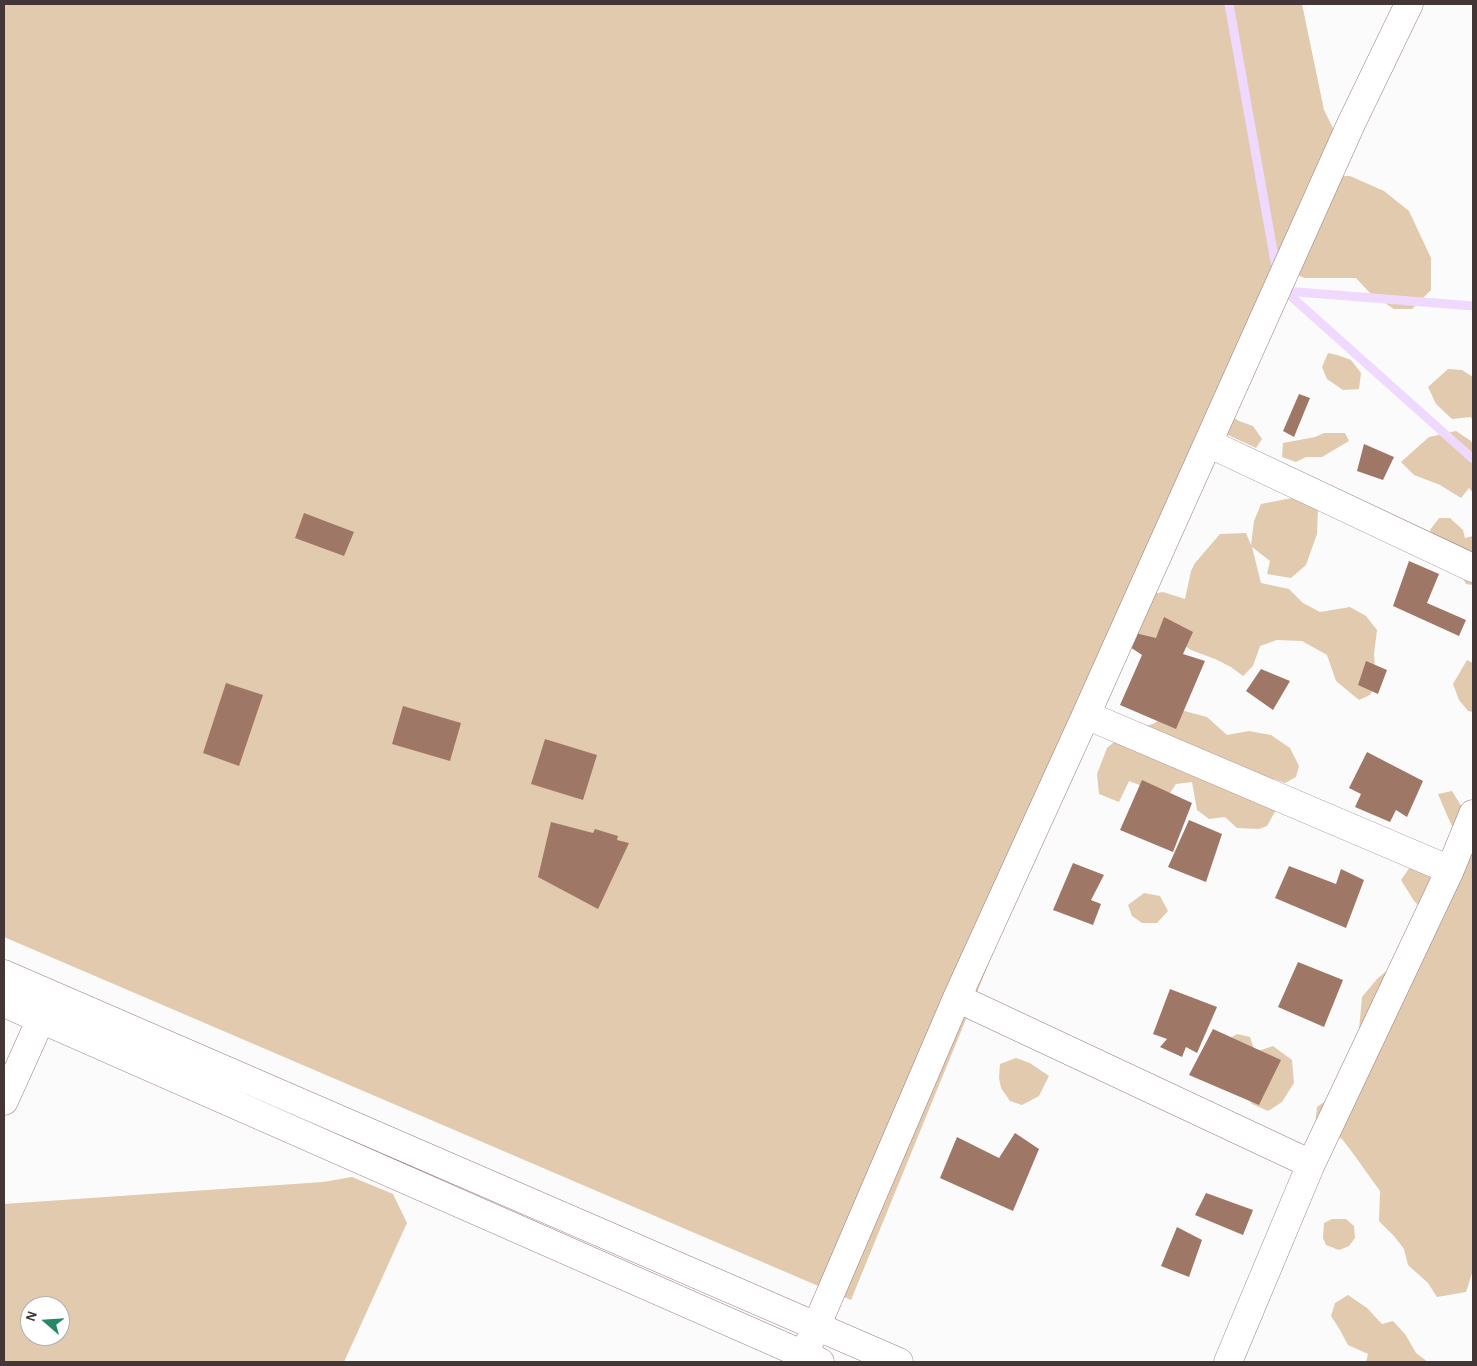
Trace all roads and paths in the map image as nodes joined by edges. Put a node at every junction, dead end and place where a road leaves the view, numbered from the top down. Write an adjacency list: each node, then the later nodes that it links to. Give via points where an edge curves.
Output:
1 (1409, 4): 2 (street, via 1351,124)
2 (1208, 443): 3 (street); 4 (street)
3 (1473, 568)
4 (1086, 715): 6 (street); 8 (street)
5 (1473, 814): 6 (street)
6 (1450, 870): 12 (street)
7 (4, 974): 13 (street)
8 (957, 998): 12 (street); 13 (street)
9 (4, 1003): 10 (street)
10 (41, 1019): 11 (street); 14 (street)
11 (4, 1101)
12 (1311, 1164): 16 (street)
13 (816, 1326): 14 (street); 15 (street)
14 (796, 1357)
15 (899, 1362)
16 (1228, 1362)

